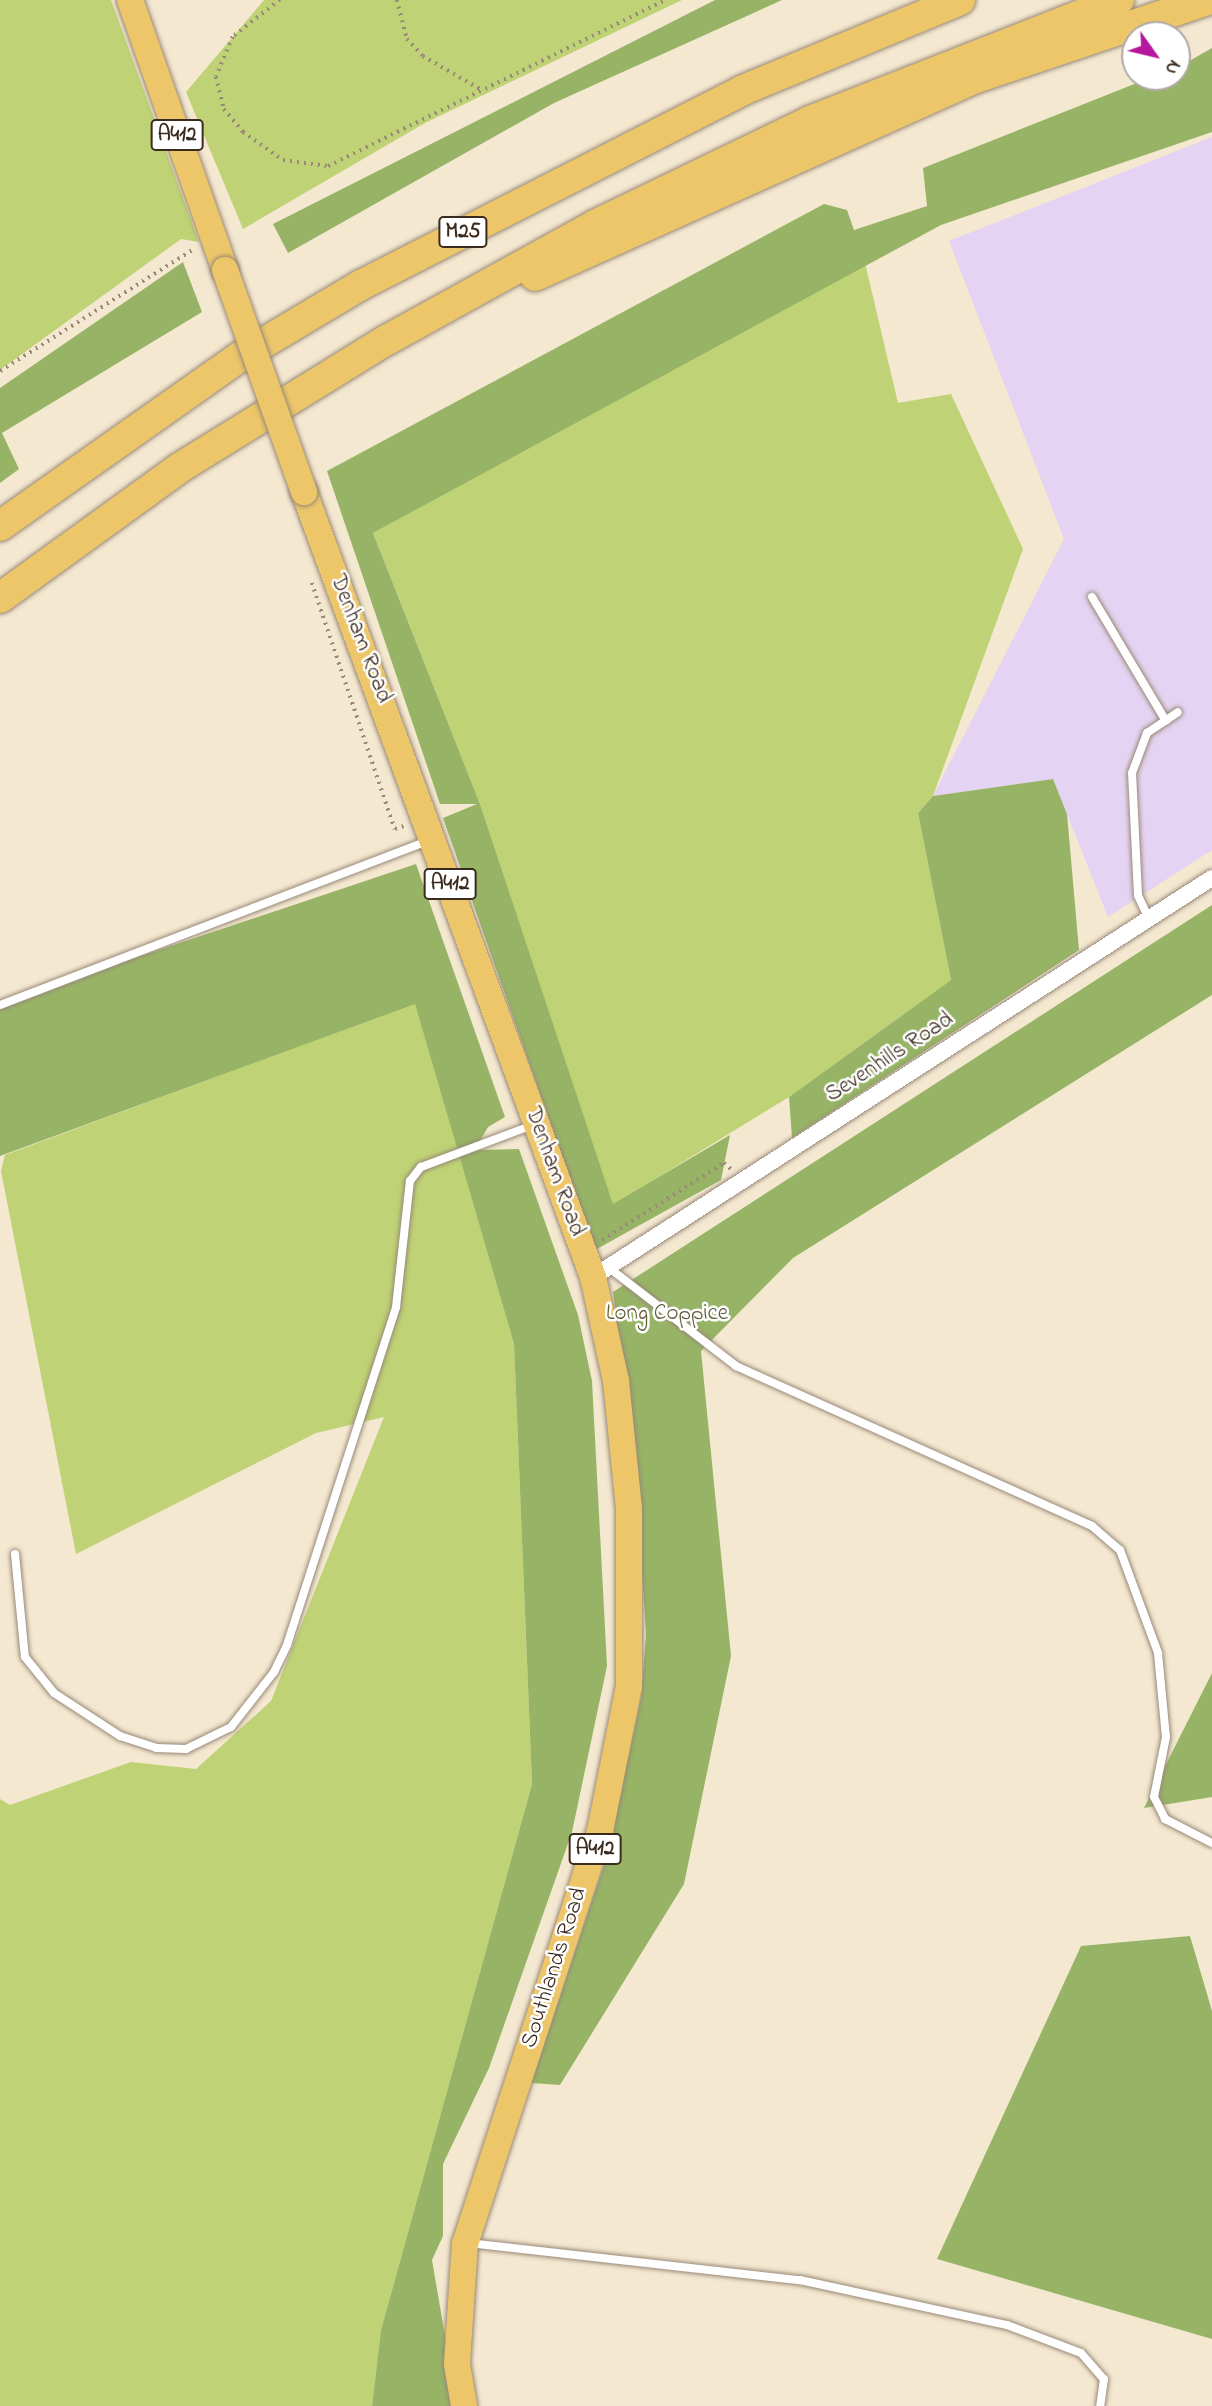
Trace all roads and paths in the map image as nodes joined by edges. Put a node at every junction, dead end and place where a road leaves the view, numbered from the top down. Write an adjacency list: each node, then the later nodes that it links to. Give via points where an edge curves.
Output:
1 (130, 0): 19 (main road, Denham Road / A412, bridge, via 304,492)
2 (280, 0): 9 (path, via 233,37 216,77 224,109 243,132 283,160 328,166)
3 (397, 0): 9 (path, via 415,47 443,73)
4 (666, 0): 9 (path)
5 (960, 0): 14 (highway, M25, via 743,90 362,285 229,365)
6 (1119, 0): 10 (highway, M25)
7 (1170, 0): 10 (highway, M25)
8 (1208, 0): 12 (highway, M25, via 973,79 603,250)
9 (480, 89)
10 (810, 121): 12 (highway, M25, via 595,225)
11 (197, 258): 13 (path, via 193,246)
12 (423, 320): 16 (highway, M25, via 181,467)
13 (0, 371)
14 (0, 526)
15 (1091, 597): 18 (lane)
16 (0, 598)
17 (1178, 712): 18 (lane)
18 (1166, 720): 21 (lane, via 1136,750 1132,774 1138,895)
19 (434, 839): 22 (lane); 23 (main road, Denham Road / A412)
20 (1212, 878): 21 (street, Sevenhills Road)
21 (1149, 919): 24 (street, Sevenhills Road)
22 (0, 1004)
23 (536, 1124): 24 (main road, Denham Road / A412); 25 (lane, via 421,1167 410,1181 396,1307 287,1645 274,1672 231,1727 198,1746 156,1748 120,1736 54,1693 25,1657)
24 (600, 1272): 26 (lane, via 736,1366 1092,1526 1120,1550 1158,1653 1166,1737 1154,1797 1165,1819); 27 (main road, Southlands Road / A412, via 617,1381 629,1508 629,1686 600,1831)
25 (15, 1554)
26 (1212, 1843)
27 (465, 2243): 28 (main road, Southlands Road / A412, via 457,2364); 29 (lane, via 800,2280 1007,2325 1081,2353 1104,2379)
28 (464, 2406)
29 (1100, 2406)

